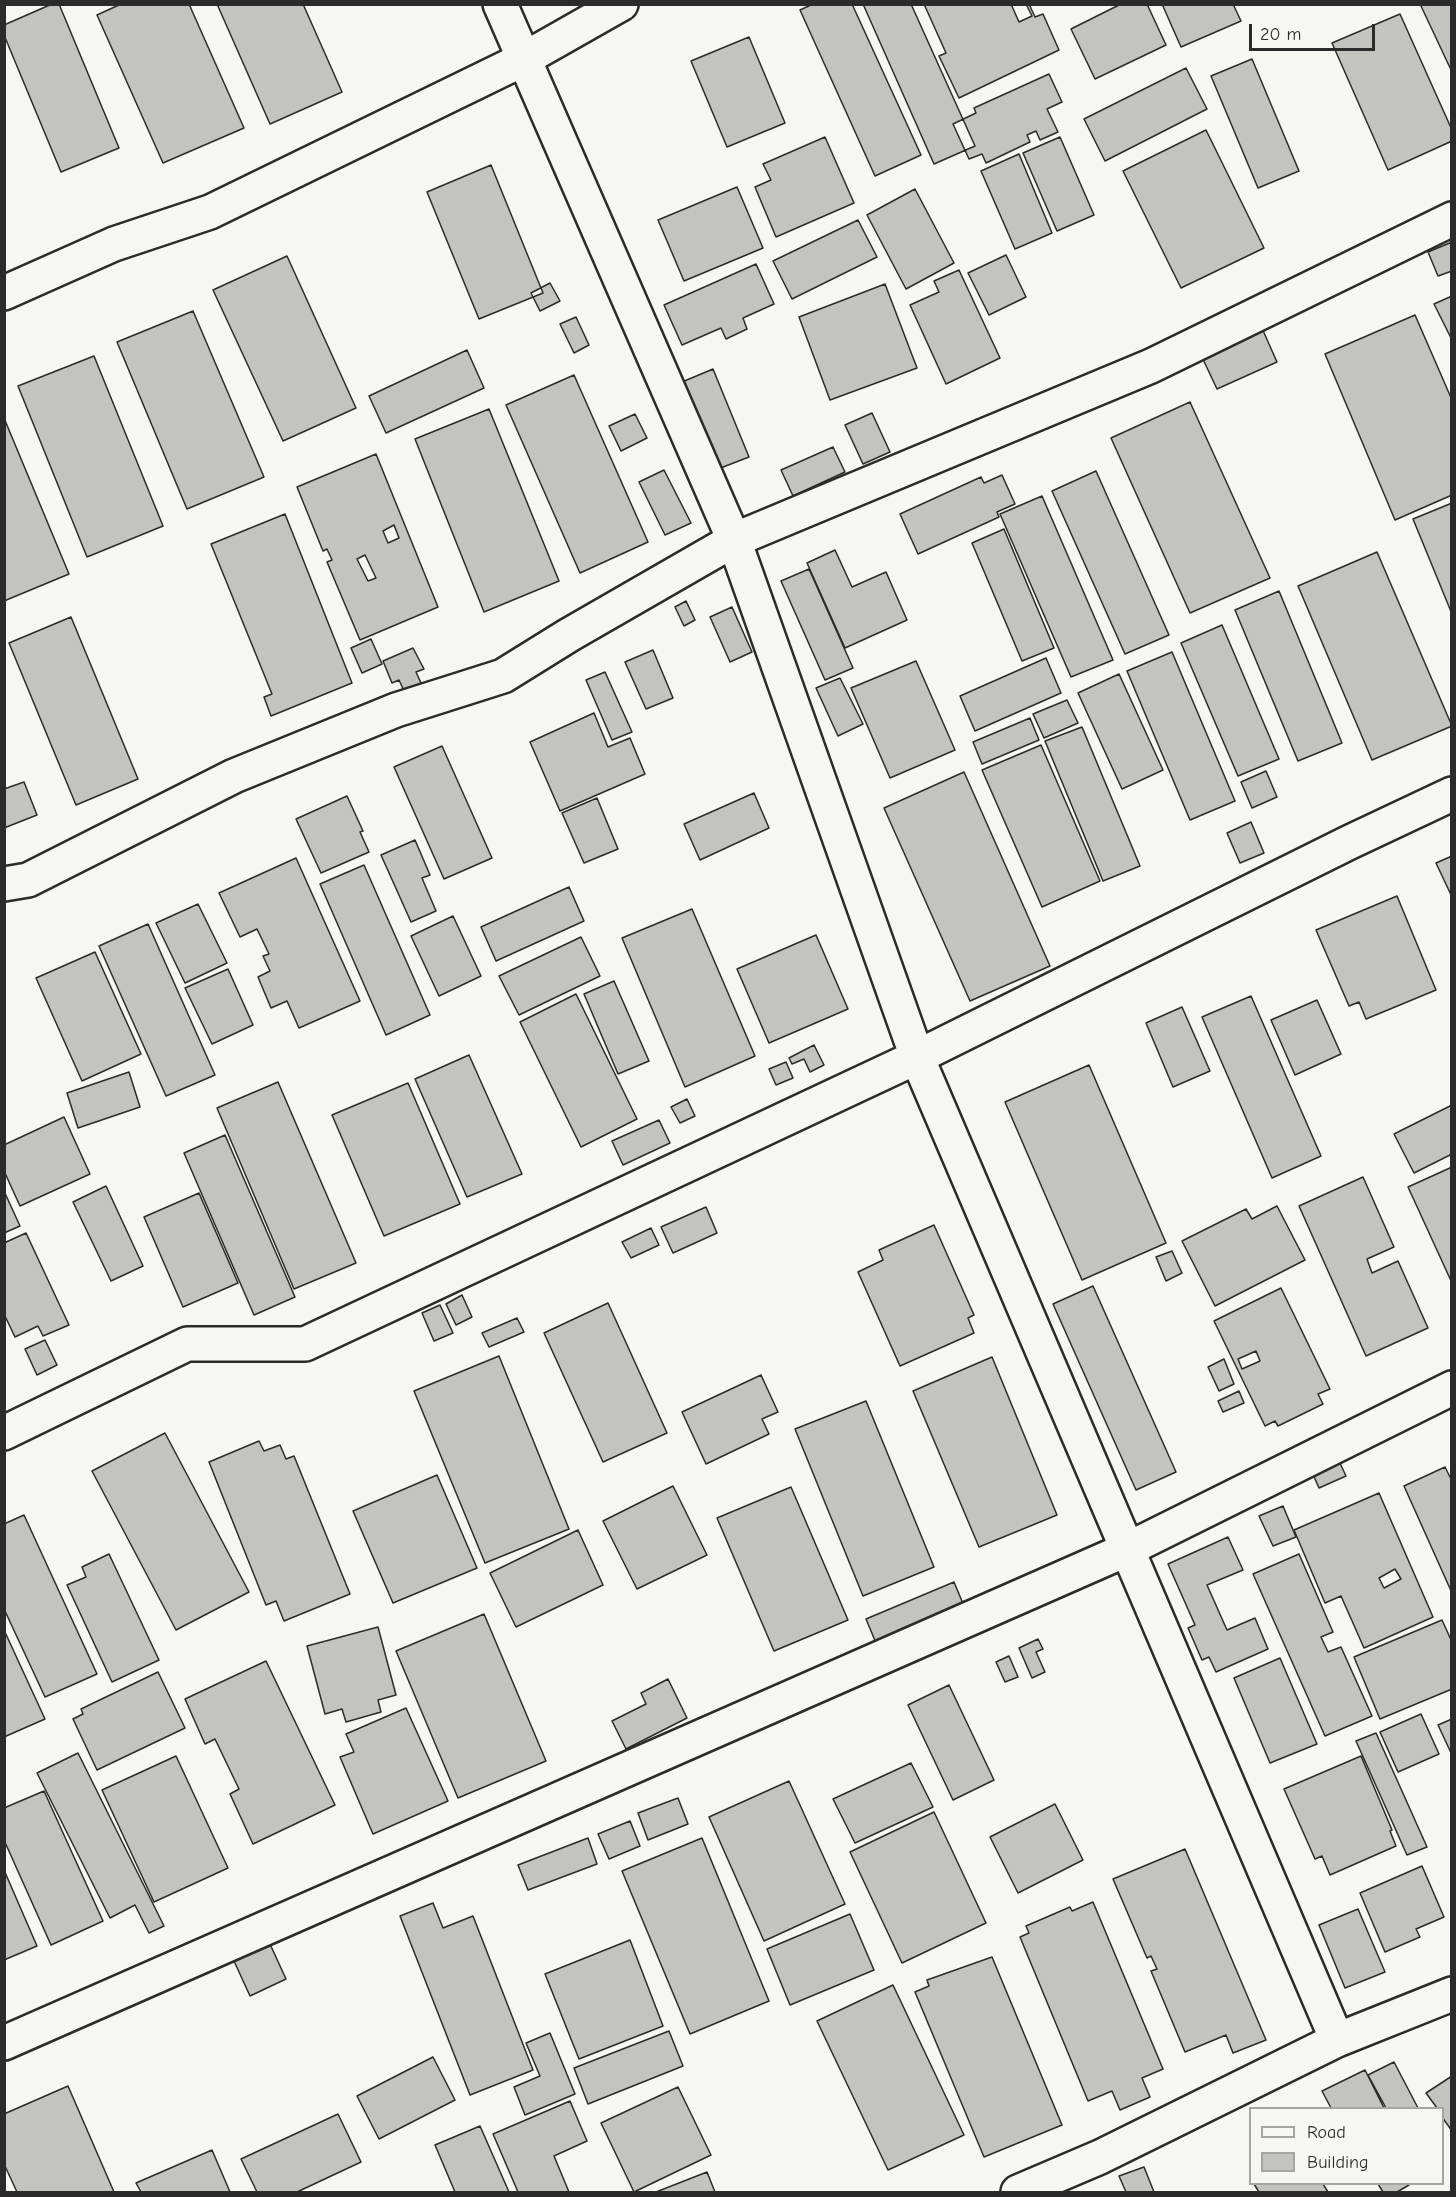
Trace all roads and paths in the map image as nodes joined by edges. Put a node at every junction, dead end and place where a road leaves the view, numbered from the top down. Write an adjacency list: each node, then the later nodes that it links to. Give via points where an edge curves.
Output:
1 (501, 4): 3 (street)
2 (621, 4): 3 (street)
3 (524, 60): 5 (street, via 210,212 114,244); 6 (street)
4 (1452, 219): 6 (street, via 1151,366)
5 (4, 293)
6 (734, 540): 8 (street, via 503,676 396,710 234,776 28,880); 9 (street)
7 (1452, 794): 9 (street)
8 (4, 884)
9 (917, 1057): 11 (street, via 305,1344 187,1344); 12 (street)
10 (1452, 1388): 12 (street)
11 (4, 1433)
12 (1128, 1549): 14 (street); 15 (street)
13 (1452, 1994): 14 (street)
14 (1337, 2040): 16 (street, via 1100,2157)
15 (4, 2043)
16 (1017, 2193)

